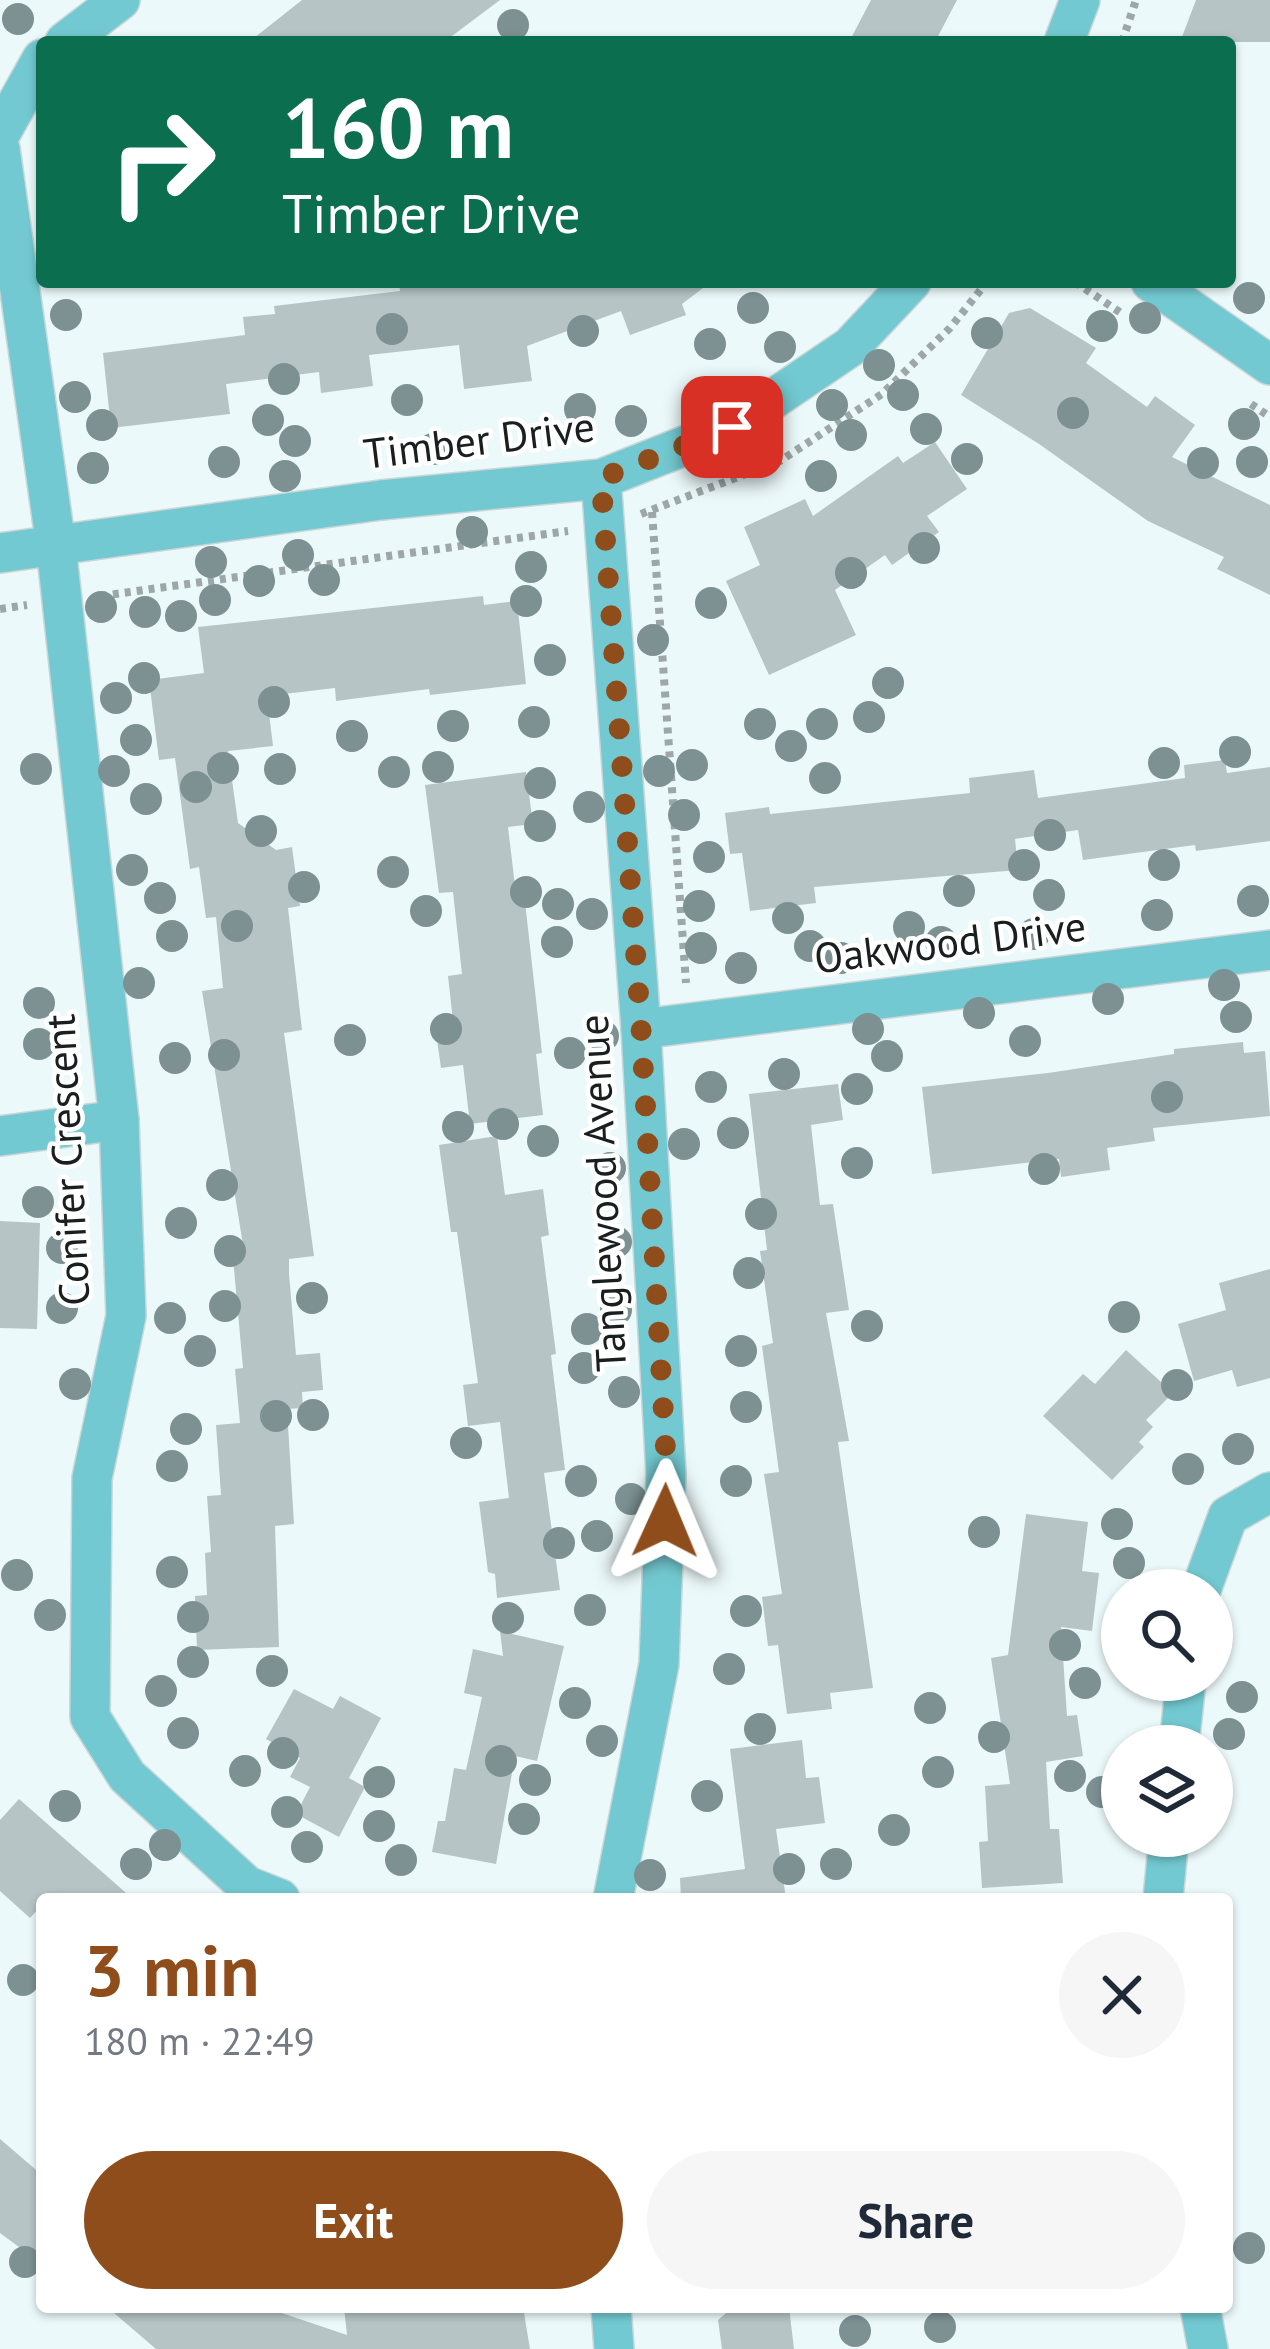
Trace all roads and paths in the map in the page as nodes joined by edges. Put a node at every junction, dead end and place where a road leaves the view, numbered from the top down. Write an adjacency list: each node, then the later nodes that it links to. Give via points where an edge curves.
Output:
1 (120, 0): 4 (street)
2 (1080, 0): 5 (street)
3 (1136, 0): 6 (path)
4 (73, 36)
5 (1066, 36)
6 (1123, 36)
7 (36, 70): 8 (street)
8 (0, 134)
9 (0, 149): 15 (street, Conifer Crescent)
10 (905, 288): 13 (street, Timber Drive, via 850,347 732,427)
11 (1159, 288): 12 (street)
12 (1270, 365)
13 (601, 478): 15 (street, Timber Drive); 19 (street, Tanglewood Avenue)
14 (652, 512): 18 (path)
15 (56, 546): 16 (street, Timber Drive); 20 (street, Conifer Crescent)
16 (0, 553)
17 (1270, 950): 19 (street, Oakwood Drive)
18 (687, 997)
19 (641, 1028): 26 (street, Tanglewood Avenue, via 667,1474 659,1664)
20 (119, 1120): 21 (street); 25 (street, Conifer Crescent, via 127,1316 92,1478 90,1717 127,1776 247,1886)
21 (0, 1136)
22 (1270, 1492): 23 (street, via 1228,1516)
23 (1209, 1569)
24 (1167, 1857): 27 (street)
25 (265, 1893)
26 (615, 1893)
27 (1164, 1893)
28 (611, 2313): 30 (street)
29 (1201, 2313): 31 (street)
30 (614, 2349)
31 (1208, 2349)

